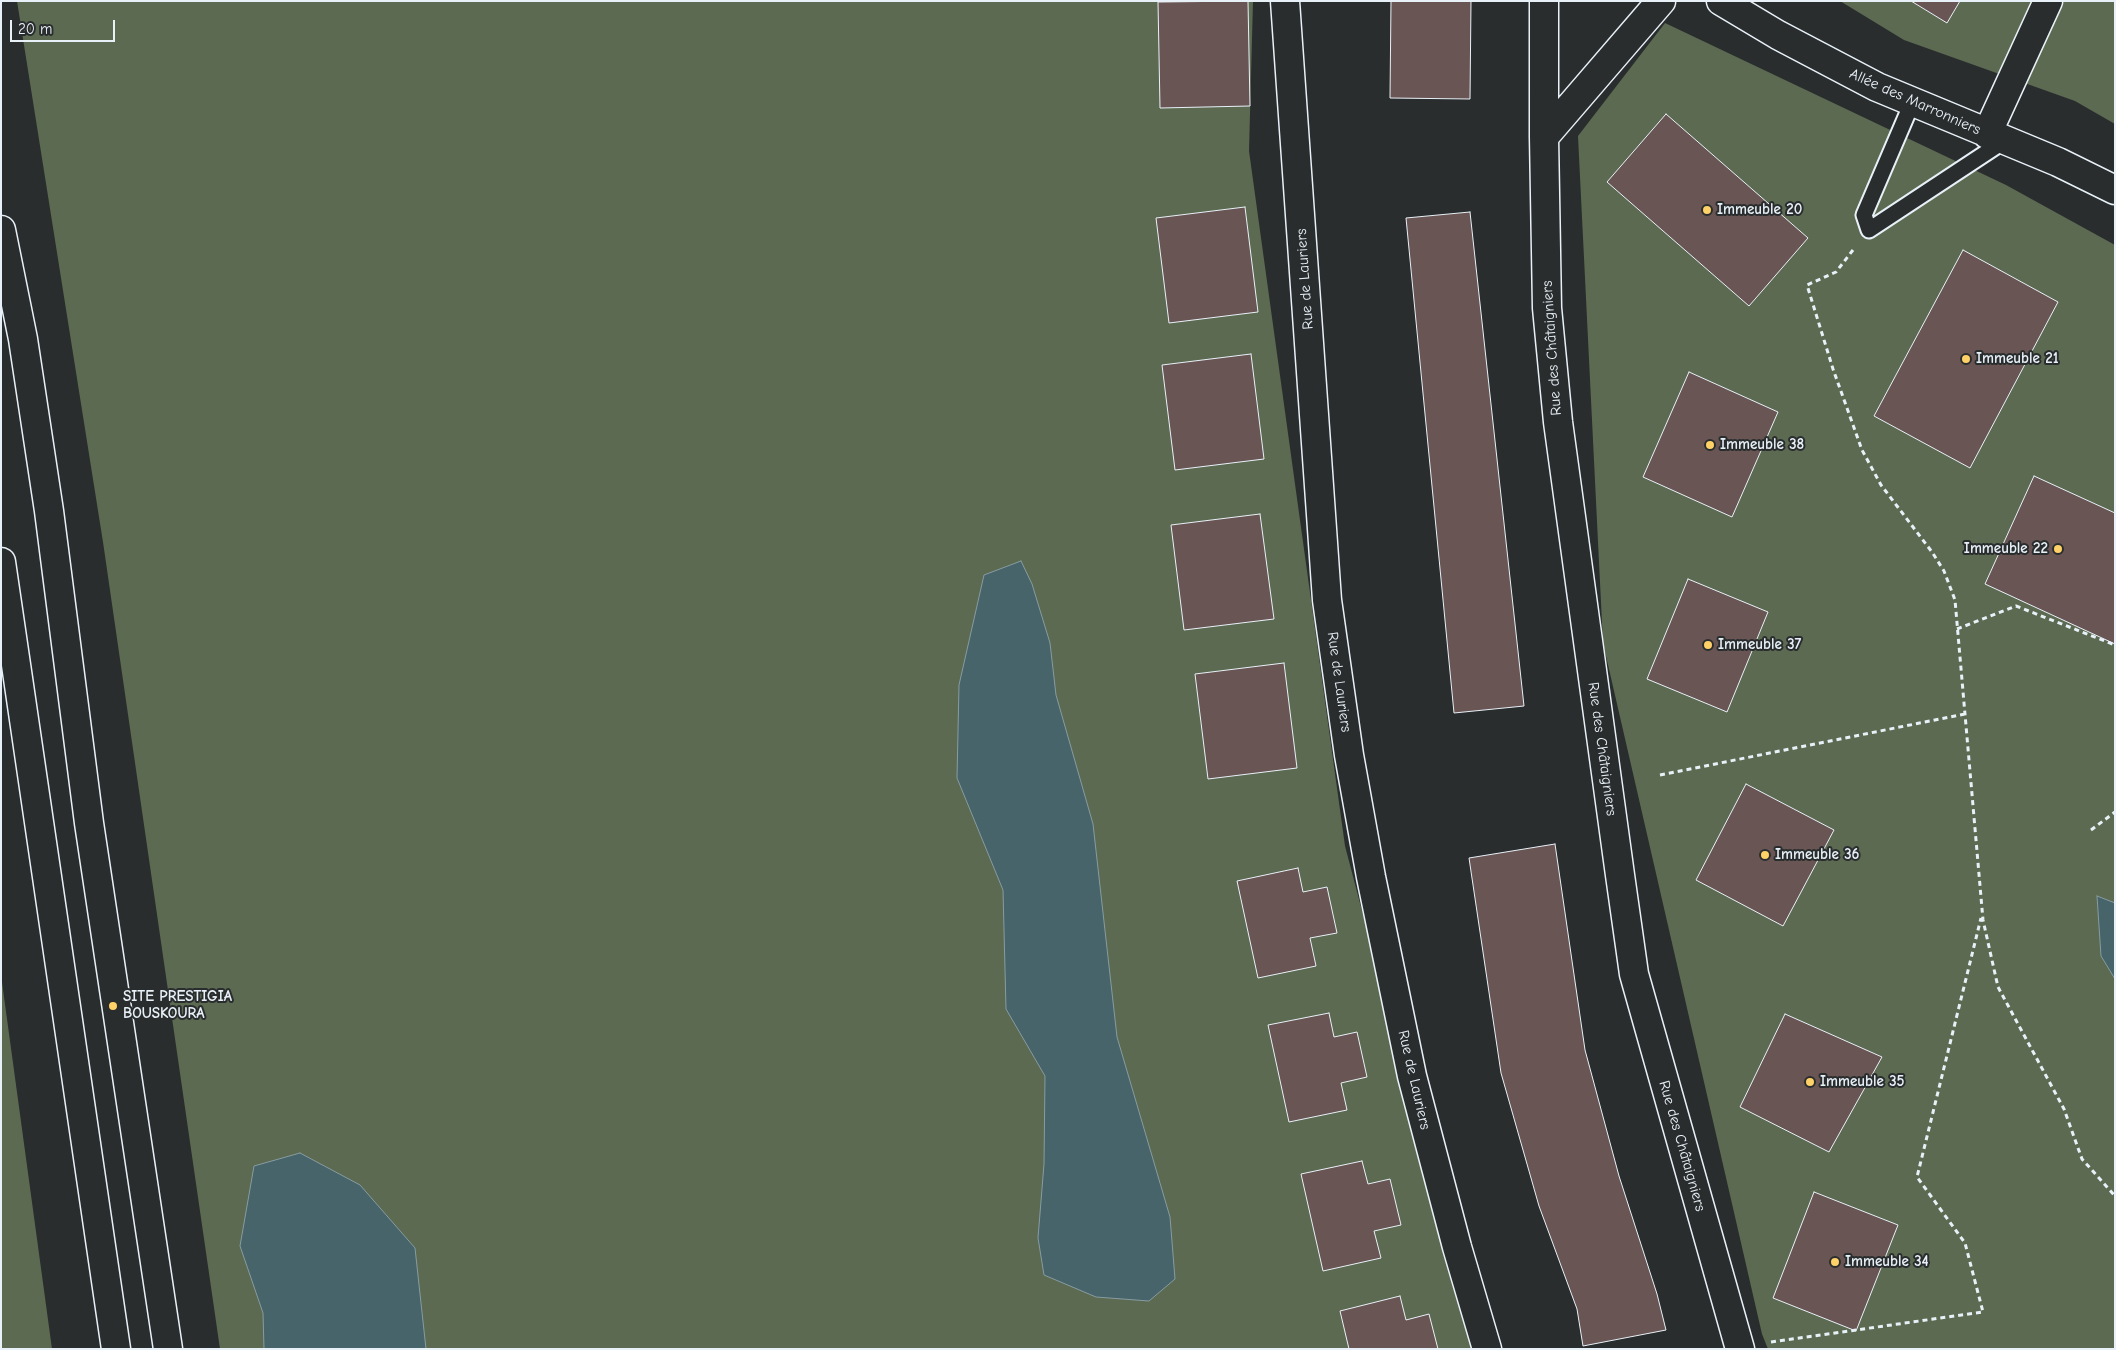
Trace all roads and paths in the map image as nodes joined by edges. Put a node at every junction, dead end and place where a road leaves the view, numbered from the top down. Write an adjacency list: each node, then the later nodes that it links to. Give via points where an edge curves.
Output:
1 (1285, 1): 24 (street, Rue de Lauriers, via 1327,600 1349,755 1412,1076)
2 (1544, 1): 7 (street, Rue des Châtaigniers)
3 (1661, 1): 7 (street)
4 (1720, 1): 6 (street, Allée des Marronniers, via 1778,35)
5 (2048, 1): 8 (street)
6 (1912, 103): 8 (street, Allée des Marronniers); 11 (lane, via 1864,215)
7 (1544, 137): 21 (street, Rue des Châtaigniers, via 1547,308 1558,422 1634,974)
8 (1995, 138): 9 (street, Allée des Marronniers, via 2058,162); 11 (lane)
9 (2115, 190)
10 (1, 230): 23 (street, via 23,339 49,511 89,823)
11 (1869, 230): 13 (path, via 1836,272 1807,285 1862,450 1882,485 1944,572 1954,600)
12 (1, 562): 22 (street)
13 (1957, 629): 14 (path, via 2016,606); 15 (path)
14 (2115, 644)
15 (1965, 714): 16 (path); 19 (path)
16 (1660, 775)
17 (2115, 812): 18 (path)
18 (2091, 830)
19 (1982, 912): 20 (path, via 1998,987 2064,1108 2082,1159); 21 (path, via 1917,1177 1965,1243 1983,1312)
20 (2115, 1196)
21 (1752, 1346)
22 (116, 1349)
23 (168, 1349)
24 (1487, 1349)

